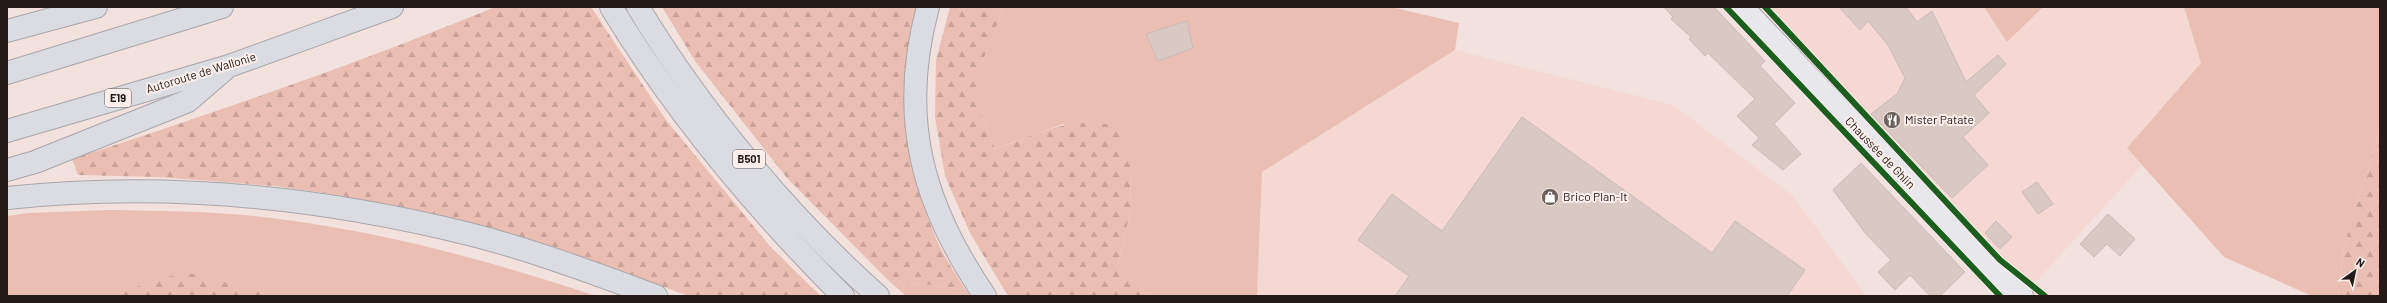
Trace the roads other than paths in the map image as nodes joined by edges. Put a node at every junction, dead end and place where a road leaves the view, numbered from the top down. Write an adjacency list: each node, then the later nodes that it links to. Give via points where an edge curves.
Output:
1 (96, 7): 8 (highway)
2 (222, 7): 10 (highway)
3 (392, 7): 9 (highway, Autoroute de Wallonie / E19)
4 (611, 7): 15 (highway, B501, via 639,53 724,167 771,222)
5 (638, 7): 16 (highway, B501, via 718,122 773,189)
6 (928, 7): 17 (highway, via 917,51 914,98 917,140 927,183 942,225)
7 (1742, 7): 18 (main road, Chaussée de Ghlin, via 1993,270)
8 (7, 31)
9 (229, 66): 11 (highway, Autoroute de Wallonie / E19); 12 (highway, via 188,101 36,162)
10 (7, 73)
11 (7, 131)
12 (7, 170)
13 (7, 198): 14 (highway, via 120,192 198,193 274,198 335,207 473,235 579,268)
14 (656, 296)
15 (843, 296)
16 (878, 296)
17 (985, 296)
18 (2022, 296)

